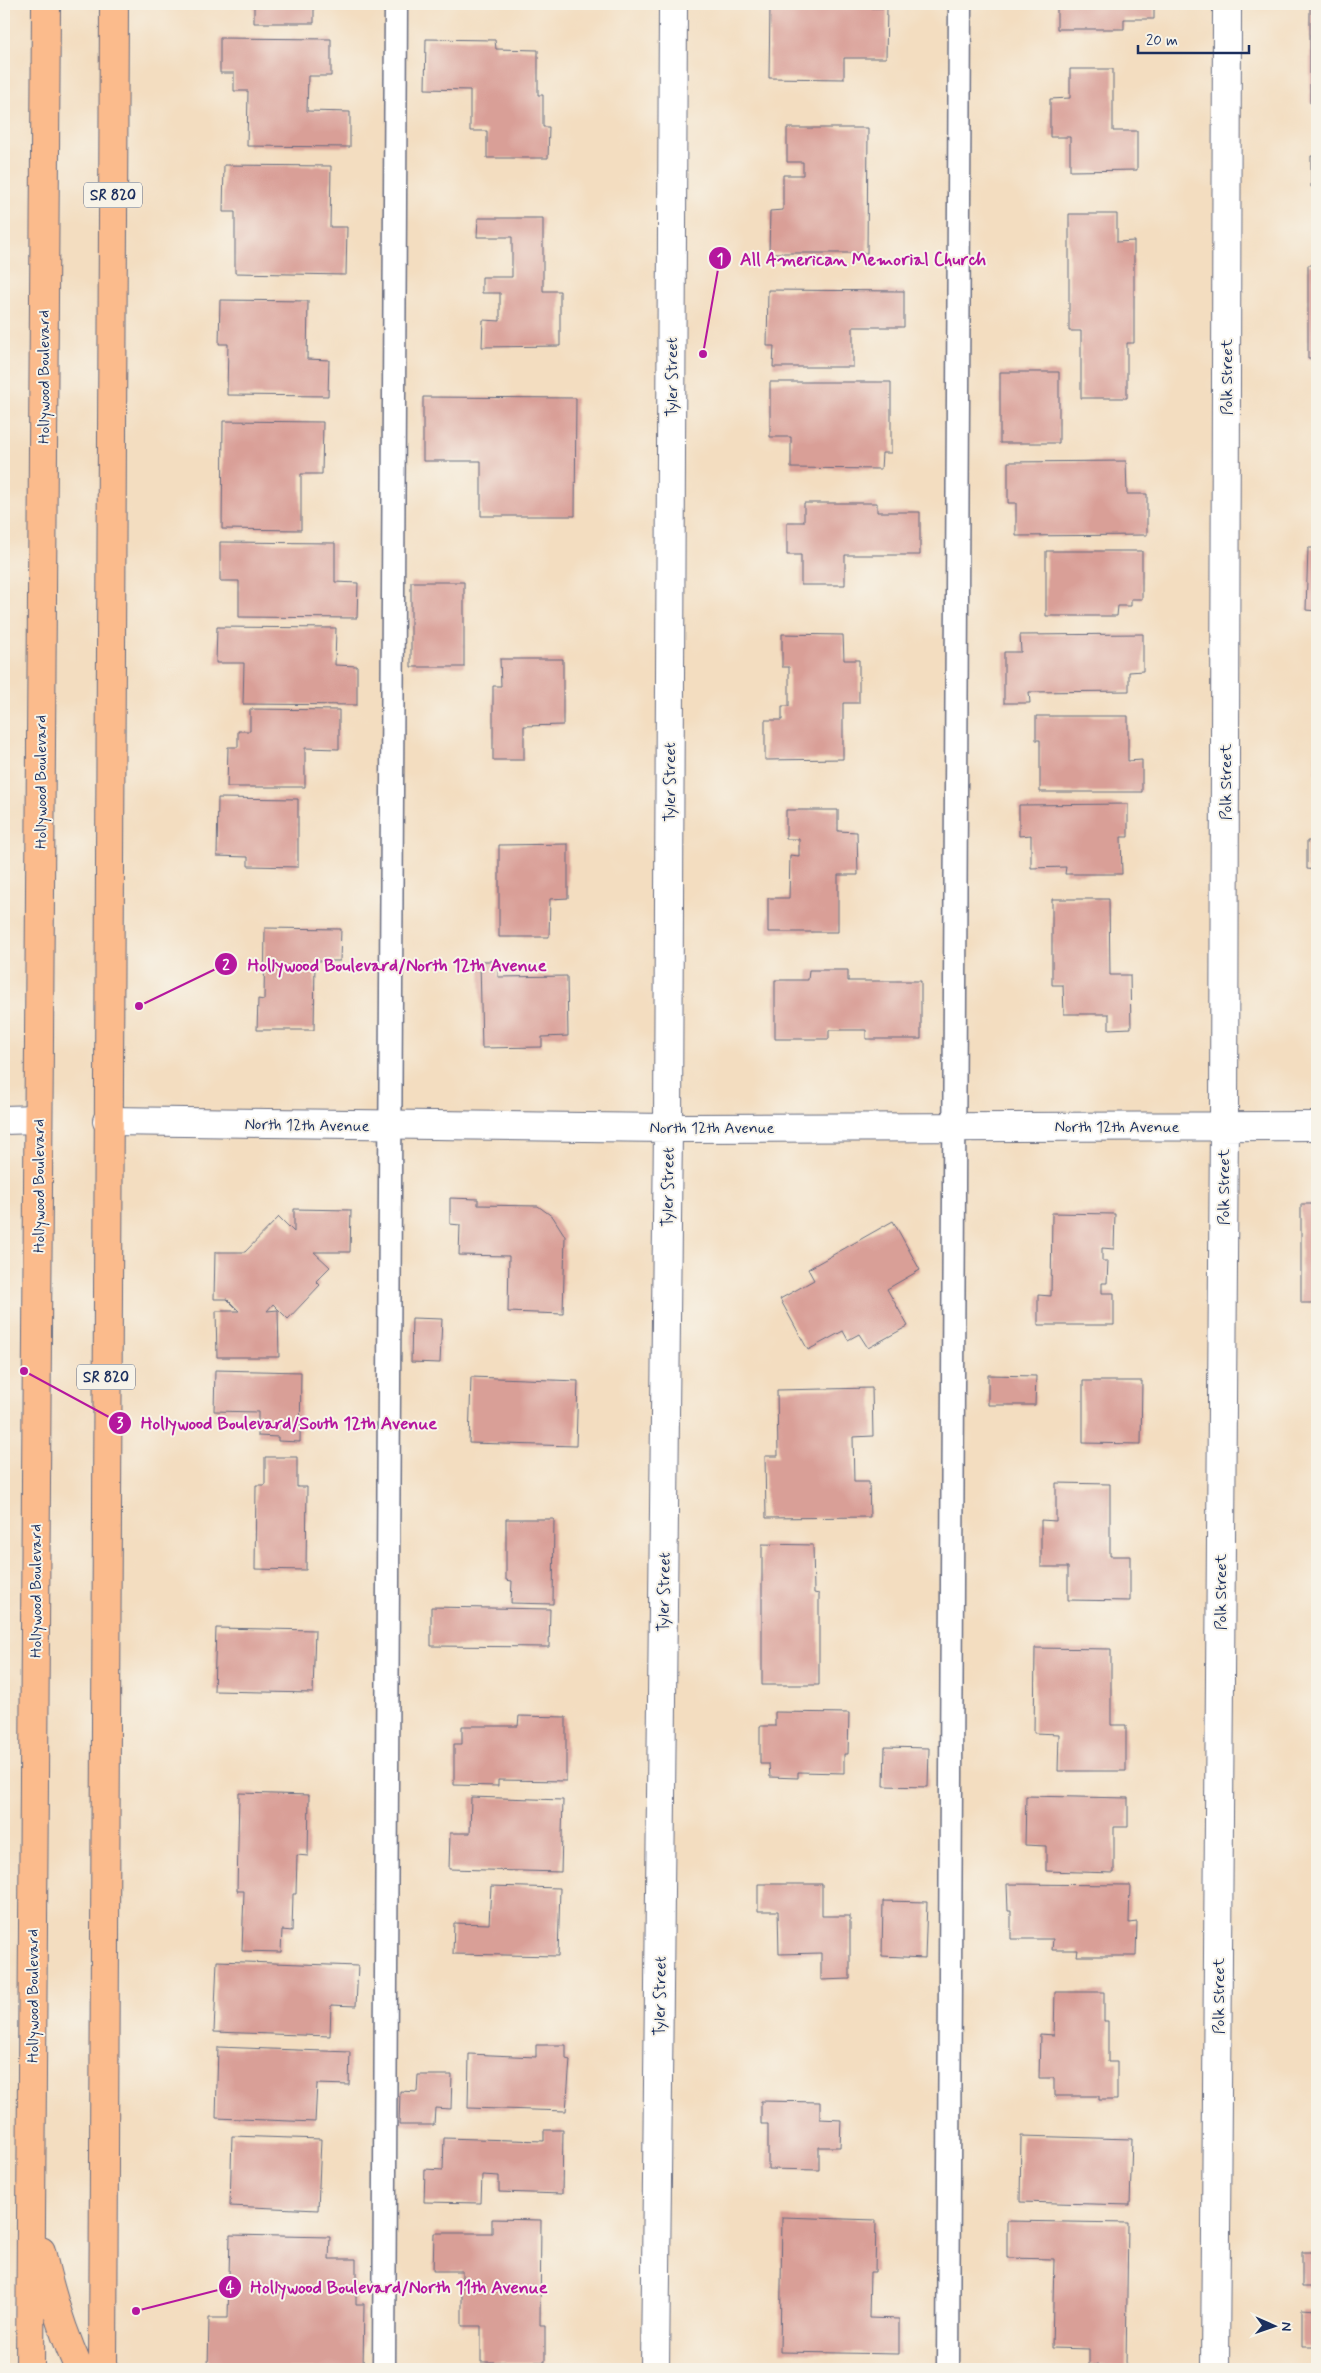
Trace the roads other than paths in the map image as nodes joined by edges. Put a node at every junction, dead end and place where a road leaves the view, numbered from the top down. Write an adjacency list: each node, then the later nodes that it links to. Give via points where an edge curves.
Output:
1 (46, 4): 7 (main road, Hollywood Boulevard)
2 (114, 4): 9 (main road, SR 820)
3 (396, 4): 10 (lane)
4 (673, 4): 14 (street, Tyler Street)
5 (960, 4): 12 (lane)
6 (1227, 4): 11 (street, Polk Street)
7 (38, 1119): 8 (street); 15 (main road, Hollywood Boulevard)
8 (4, 1120)
9 (107, 1121): 10 (street, North 12th Avenue); 18 (main road, SR 820)
10 (391, 1124): 14 (street, North 12th Avenue); 19 (lane)
11 (1224, 1125): 12 (street, North 12th Avenue); 13 (street, North 12th Avenue); 22 (street, Polk Street)
12 (954, 1126): 14 (street, North 12th Avenue); 21 (lane)
13 (1317, 1126)
14 (668, 1128): 20 (street, Tyler Street)
15 (31, 2200): 16 (main road, Hollywood Boulevard); 17 (main road, via 47,2280)
16 (30, 2369)
17 (80, 2369)
18 (103, 2369)
19 (384, 2369)
20 (655, 2369)
21 (948, 2369)
22 (1215, 2369)

